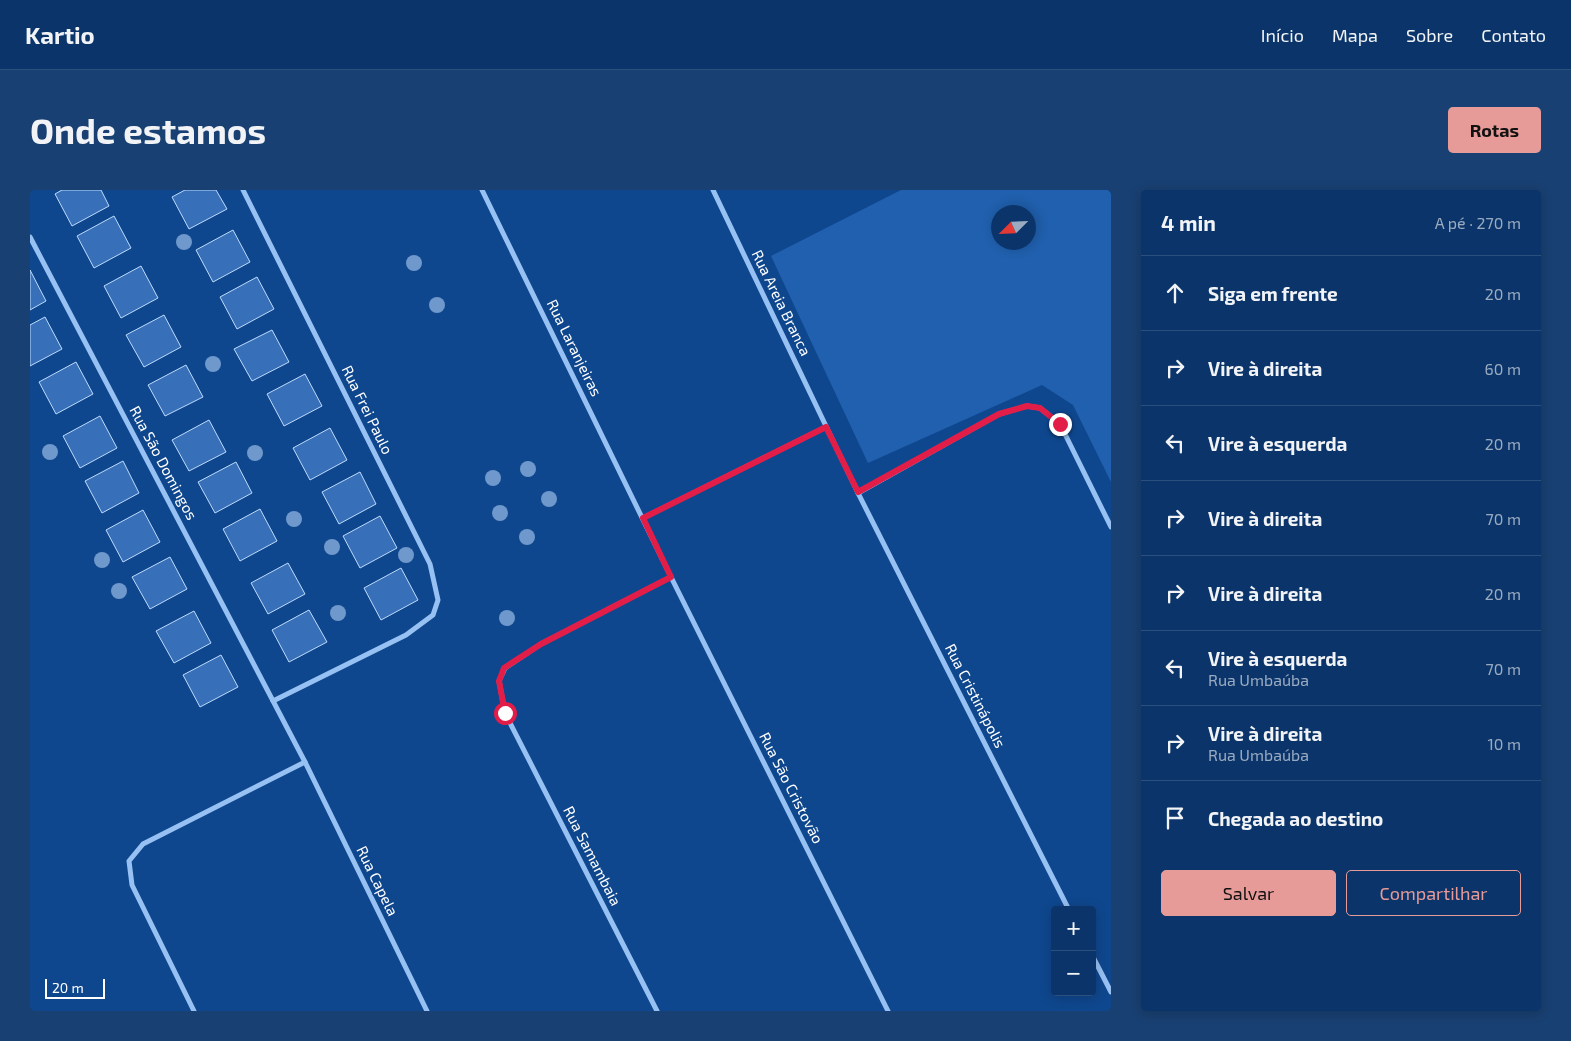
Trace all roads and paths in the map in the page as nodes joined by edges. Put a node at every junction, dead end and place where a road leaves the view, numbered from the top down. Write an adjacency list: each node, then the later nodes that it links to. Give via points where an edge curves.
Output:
1 (243, 190): 10 (street, Rua Frei Paulo, via 430,564 438,600 433,615 406,635)
2 (482, 190): 7 (street, Rua Laranjeiras)
3 (713, 190): 5 (street, Rua Areia Branca)
4 (30, 237): 10 (street, Rua São Domingos)
5 (826, 427): 6 (street, Rua Areia Branca); 7 (street)
6 (858, 492): 8 (street, via 999,414 1027,406 1040,408 1060,424); 12 (street, Rua Cristinápolis)
7 (643, 518): 9 (street, Rua Laranjeiras)
8 (1111, 527)
9 (671, 577): 17 (street, Rua Samambaia, via 541,644 504,668 499,681 505,713); 18 (street, Rua São Cristovão)
10 (273, 701): 11 (street, Rua São Domingos)
11 (305, 762): 15 (street, via 143,844 129,861 132,885); 16 (street, Rua Capela)
12 (1067, 906)
13 (1096, 963): 14 (street)
14 (1111, 992)
15 (194, 1011)
16 (427, 1011)
17 (657, 1011)
18 (888, 1011)

